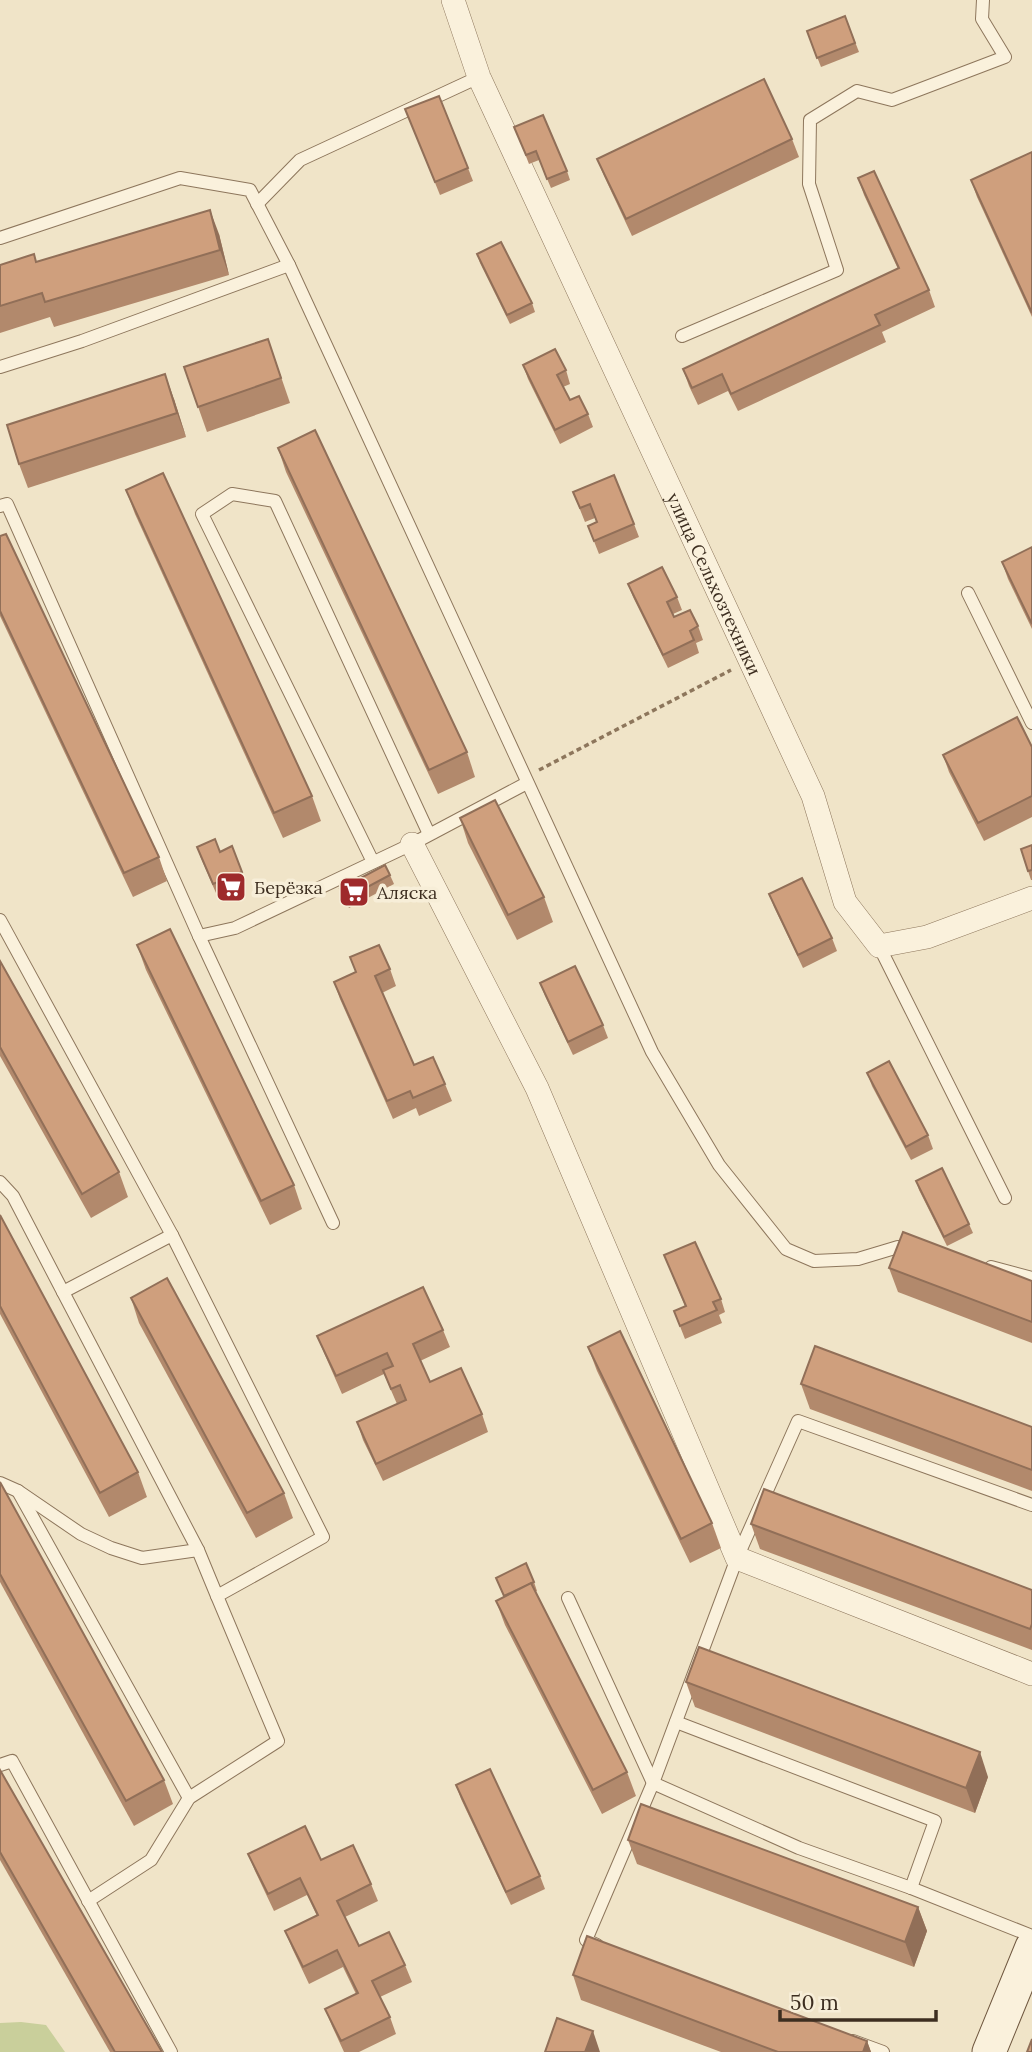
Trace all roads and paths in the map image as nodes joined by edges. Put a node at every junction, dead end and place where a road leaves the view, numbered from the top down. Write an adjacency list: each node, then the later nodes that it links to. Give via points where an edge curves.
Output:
1 (453, 0): 3 (street, улица Сельхозтехники)
2 (983, 0): 7 (lane, via 982,19 1005,57 892,100 857,91 810,120 809,184 837,270)
3 (480, 77): 4 (lane, via 300,160); 11 (street, улица Сельхозтехники)
4 (257, 204): 5 (lane, via 250,190 180,178); 6 (lane)
5 (0, 238)
6 (289, 265): 8 (lane); 13 (lane)
7 (682, 336)
8 (0, 367)
9 (0, 506): 18 (lane, via 7,503)
10 (968, 593): 12 (lane)
11 (749, 661): 13 (path); 19 (street, улица Сельхозтехники, via 813,796 845,902)
12 (1032, 723)
13 (526, 780): 14 (lane); 24 (lane, via 652,1052 719,1165 786,1250 814,1261 858,1259 898,1247)
14 (421, 839): 15 (lane); 15 (lane, via 275,501 232,494 202,514); 32 (street, via 537,1088)
15 (373, 862): 18 (lane, via 235,928)
16 (1032, 898): 19 (street, via 927,937)
17 (0, 920): 23 (lane)
18 (200, 936): 22 (lane)
19 (880, 946): 21 (lane)
20 (0, 1182): 27 (lane, via 13,1196)
21 (1005, 1198)
22 (333, 1223)
23 (172, 1236): 27 (lane); 33 (lane, via 323,1537)
24 (924, 1250)
25 (973, 1262): 26 (lane)
26 (1032, 1278)
27 (63, 1292): 31 (lane)
28 (0, 1483): 29 (lane)
29 (18, 1491): 31 (lane, via 81,1534 111,1548 142,1558); 39 (lane)
30 (1032, 1505): 32 (lane, via 798,1421)
31 (198, 1550): 33 (lane)
32 (737, 1558): 35 (street); 36 (lane)
33 (217, 1596): 39 (lane, via 278,1741)
34 (568, 1598): 38 (lane)
35 (1032, 1674)
36 (676, 1722): 38 (lane); 40 (lane, via 935,1821)
37 (0, 1765): 41 (lane, via 12,1761)
38 (653, 1783): 40 (lane, via 799,1848); 44 (lane, via 586,1940)
39 (189, 1798): 41 (lane, via 151,1860)
40 (911, 1888): 42 (lane)
41 (88, 1901): 46 (lane)
42 (1032, 1936)
43 (1032, 1947): 48 (main road)
44 (612, 1950)
45 (845, 2038): 47 (lane)
46 (171, 2052)
47 (883, 2052)
48 (989, 2052)

